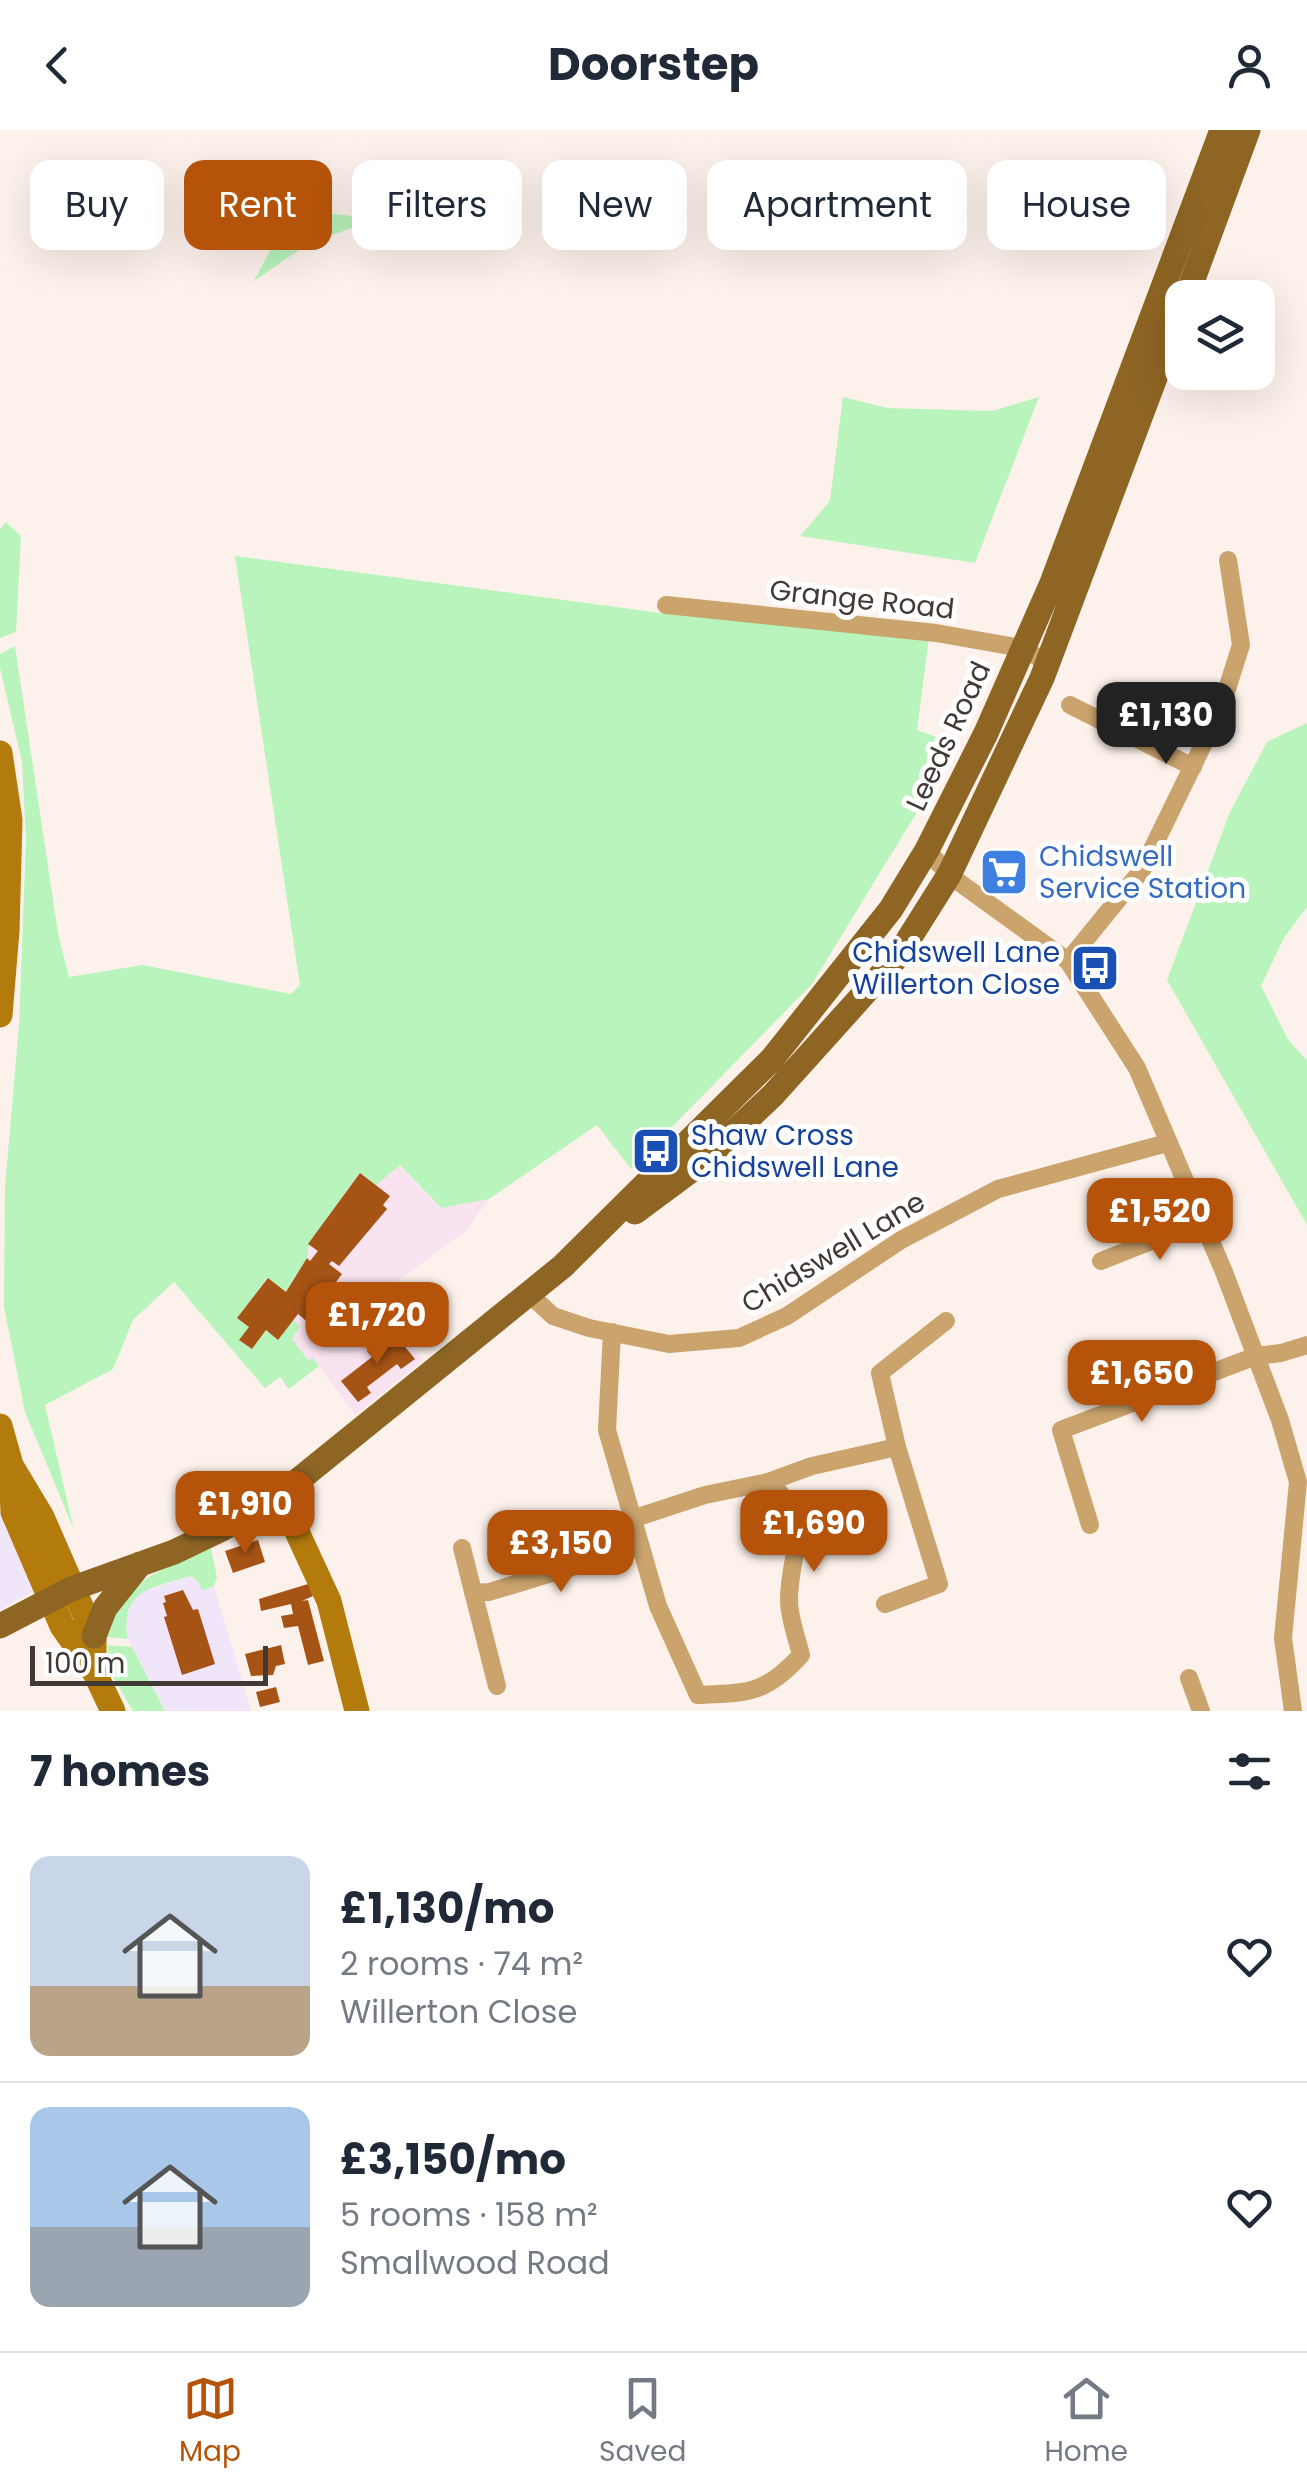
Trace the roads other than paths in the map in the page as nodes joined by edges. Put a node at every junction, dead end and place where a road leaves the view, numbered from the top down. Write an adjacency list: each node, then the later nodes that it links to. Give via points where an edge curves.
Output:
1 (1222, 130): 7 (main road, Leeds Road)
2 (1248, 130): 3 (main road)
3 (1193, 280)
4 (1165, 351): 8 (main road, Leeds Road)
5 (1228, 560): 11 (street, via 1242,644)
6 (666, 606): 7 (street, Grange Road)
7 (1022, 648): 8 (street, Grange Road); 12 (main road, Leeds Road)
8 (1048, 663): 13 (main road, Leeds Road)
9 (1070, 704): 11 (street)
10 (0, 753): 15 (main road, via 10,820)
11 (1192, 766): 14 (street, via 1142,870)
12 (927, 850): 13 (street); 19 (main road, Leeds Road, via 892,909 772,1058)
13 (949, 875): 14 (street); 19 (main road, Leeds Road, via 898,956 773,1096 701,1163)
14 (1068, 961): 16 (street, via 1137,1068)
15 (0, 1015)
16 (1168, 1142): 17 (street); 22 (street, Chidswell Lane, via 998,1189 739,1338 668,1344)
17 (1202, 1221): 18 (street); 24 (street)
18 (1101, 1260)
19 (563, 1266): 20 (main road, Leeds Road)
20 (527, 1292): 22 (street, Chidswell Lane, via 553,1316); 27 (main road, Leeds Road)
21 (946, 1321): 26 (street, via 880,1374)
22 (612, 1332): 31 (street, via 607,1430)
23 (1307, 1345): 24 (street)
24 (1256, 1356): 28 (street); 32 (street, via 1061,1430)
25 (0, 1426): 38 (main road, via 11,1465 13,1512)
26 (897, 1446): 29 (street); 39 (street, via 939,1584)
27 (314, 1467): 30 (main road, Leeds Road); 33 (main road, via 301,1496)
28 (1303, 1480): 48 (street, via 1283,1624)
29 (768, 1482): 31 (street); 34 (street, via 786,1497 800,1539 789,1604 801,1655 782,1676 748,1693 698,1695 658,1606)
30 (280, 1495): 33 (main road); 36 (main road, Leeds Road)
31 (635, 1518): 34 (street)
32 (1090, 1525)
33 (298, 1534): 46 (main road, via 328,1602)
34 (641, 1546): 37 (street)
35 (462, 1548): 37 (street)
36 (140, 1564): 38 (main road, Leeds Road); 41 (main road, via 105,1608)
37 (473, 1593): 44 (street)
38 (60, 1594): 40 (main road, Leeds Road); 41 (main road); 42 (main road, via 62,1626)
39 (886, 1604)
40 (0, 1626)
41 (94, 1636): 42 (main road)
42 (95, 1673): 45 (main road)
43 (1189, 1678): 47 (street)
44 (497, 1686)
45 (113, 1711)
46 (357, 1711)
47 (1201, 1711)
48 (1294, 1711)

